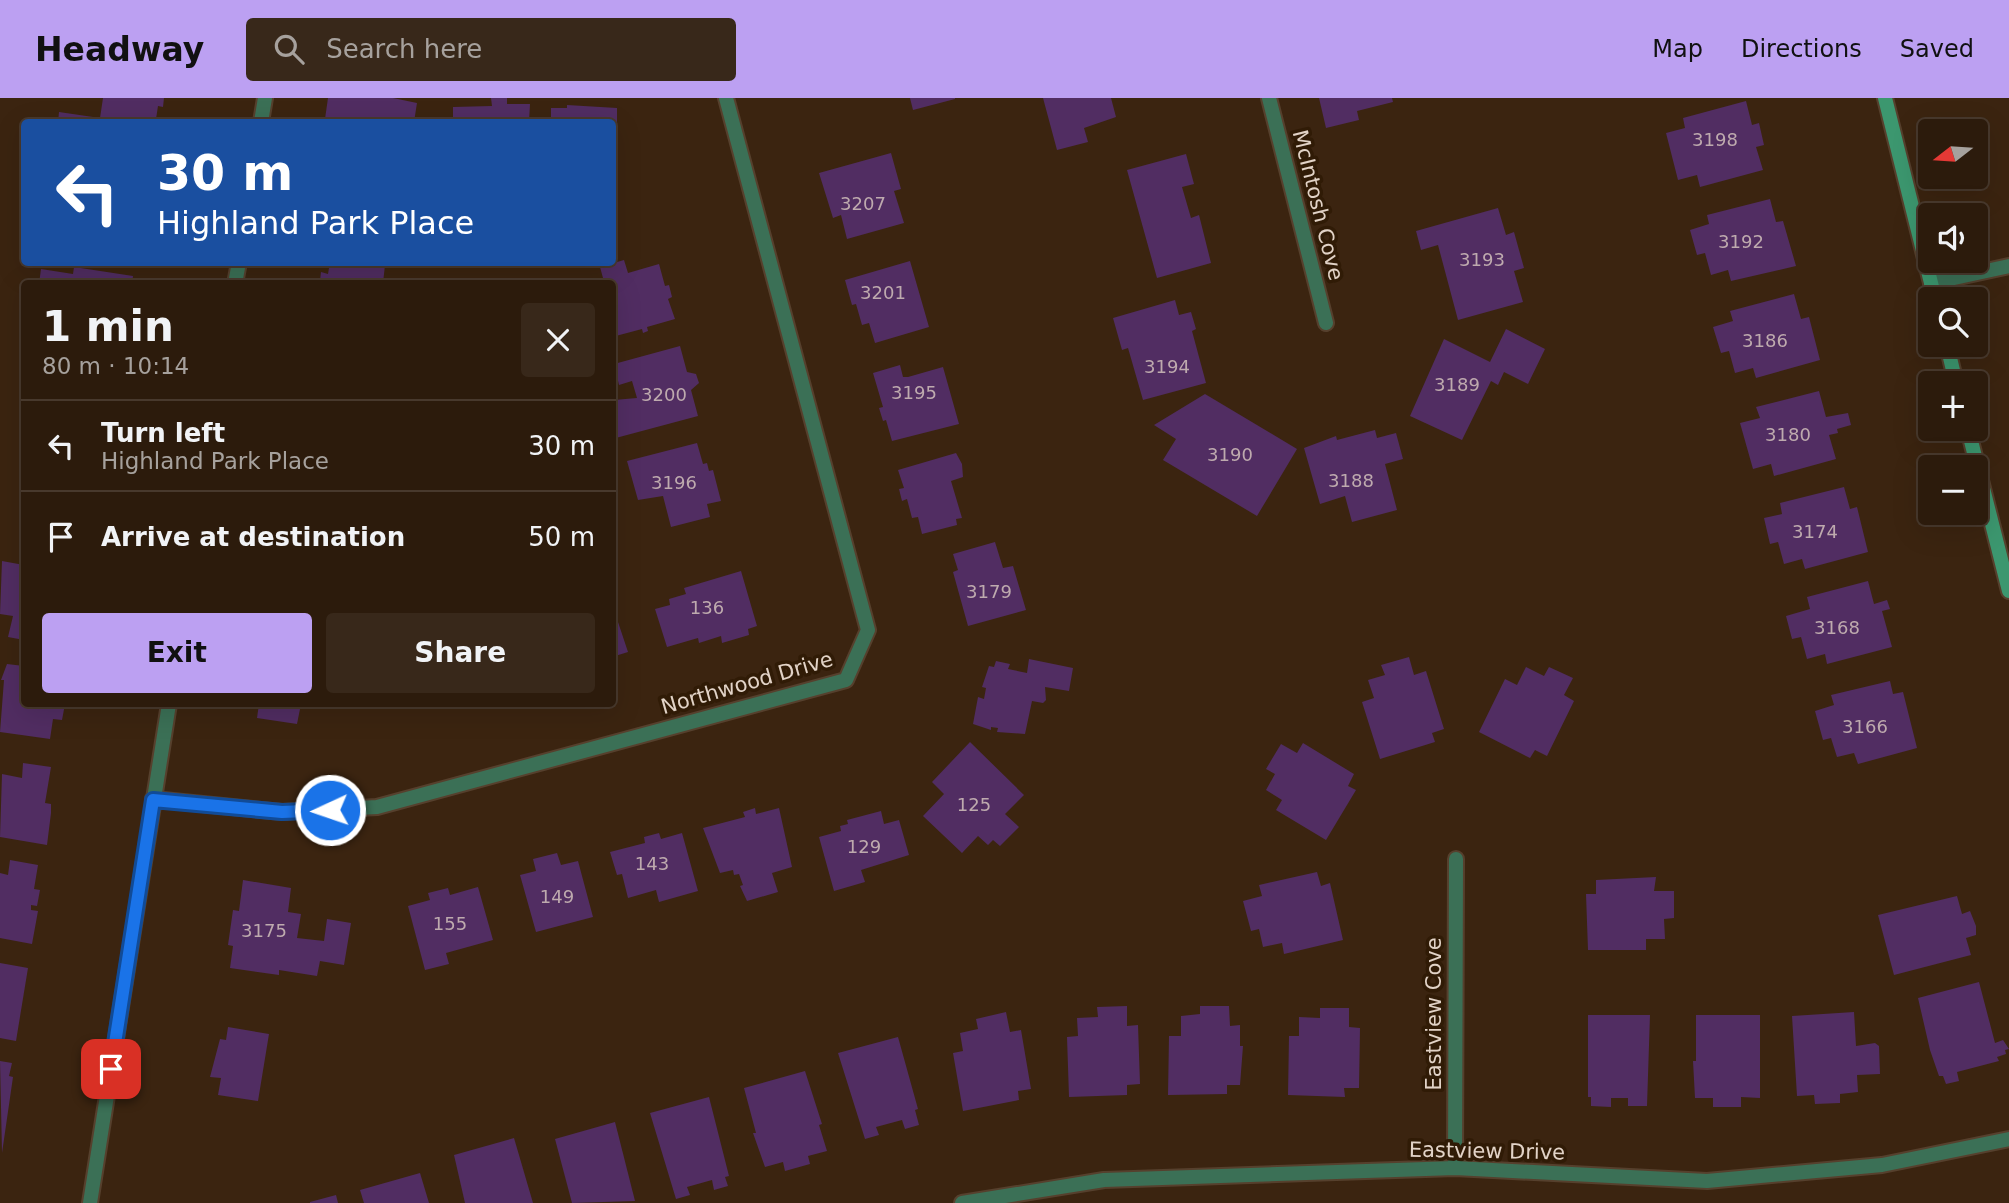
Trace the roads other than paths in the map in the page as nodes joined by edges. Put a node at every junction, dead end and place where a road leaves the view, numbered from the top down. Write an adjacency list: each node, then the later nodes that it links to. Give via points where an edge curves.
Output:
1 (265, 98): 5 (street)
2 (726, 98): 13 (street, Northwood Drive, via 868,630 846,680 377,807 282,812)
3 (1269, 98): 9 (street, McIntosh Cove)
4 (1885, 98): 7 (main road)
5 (262, 119)
6 (2009, 266): 7 (street)
7 (1931, 284): 8 (main road)
8 (1932, 287)
9 (1326, 323)
10 (1971, 441): 11 (main road)
11 (2009, 592)
12 (168, 707): 13 (street)
13 (153, 800): 17 (street)
14 (1456, 859): 16 (street, Eastview Cove)
15 (2009, 1139): 16 (street, Eastview Drive, via 1882,1165 1707,1181)
16 (1455, 1168): 18 (street, Eastview Drive, via 1104,1180)
17 (90, 1203)
18 (962, 1203)

